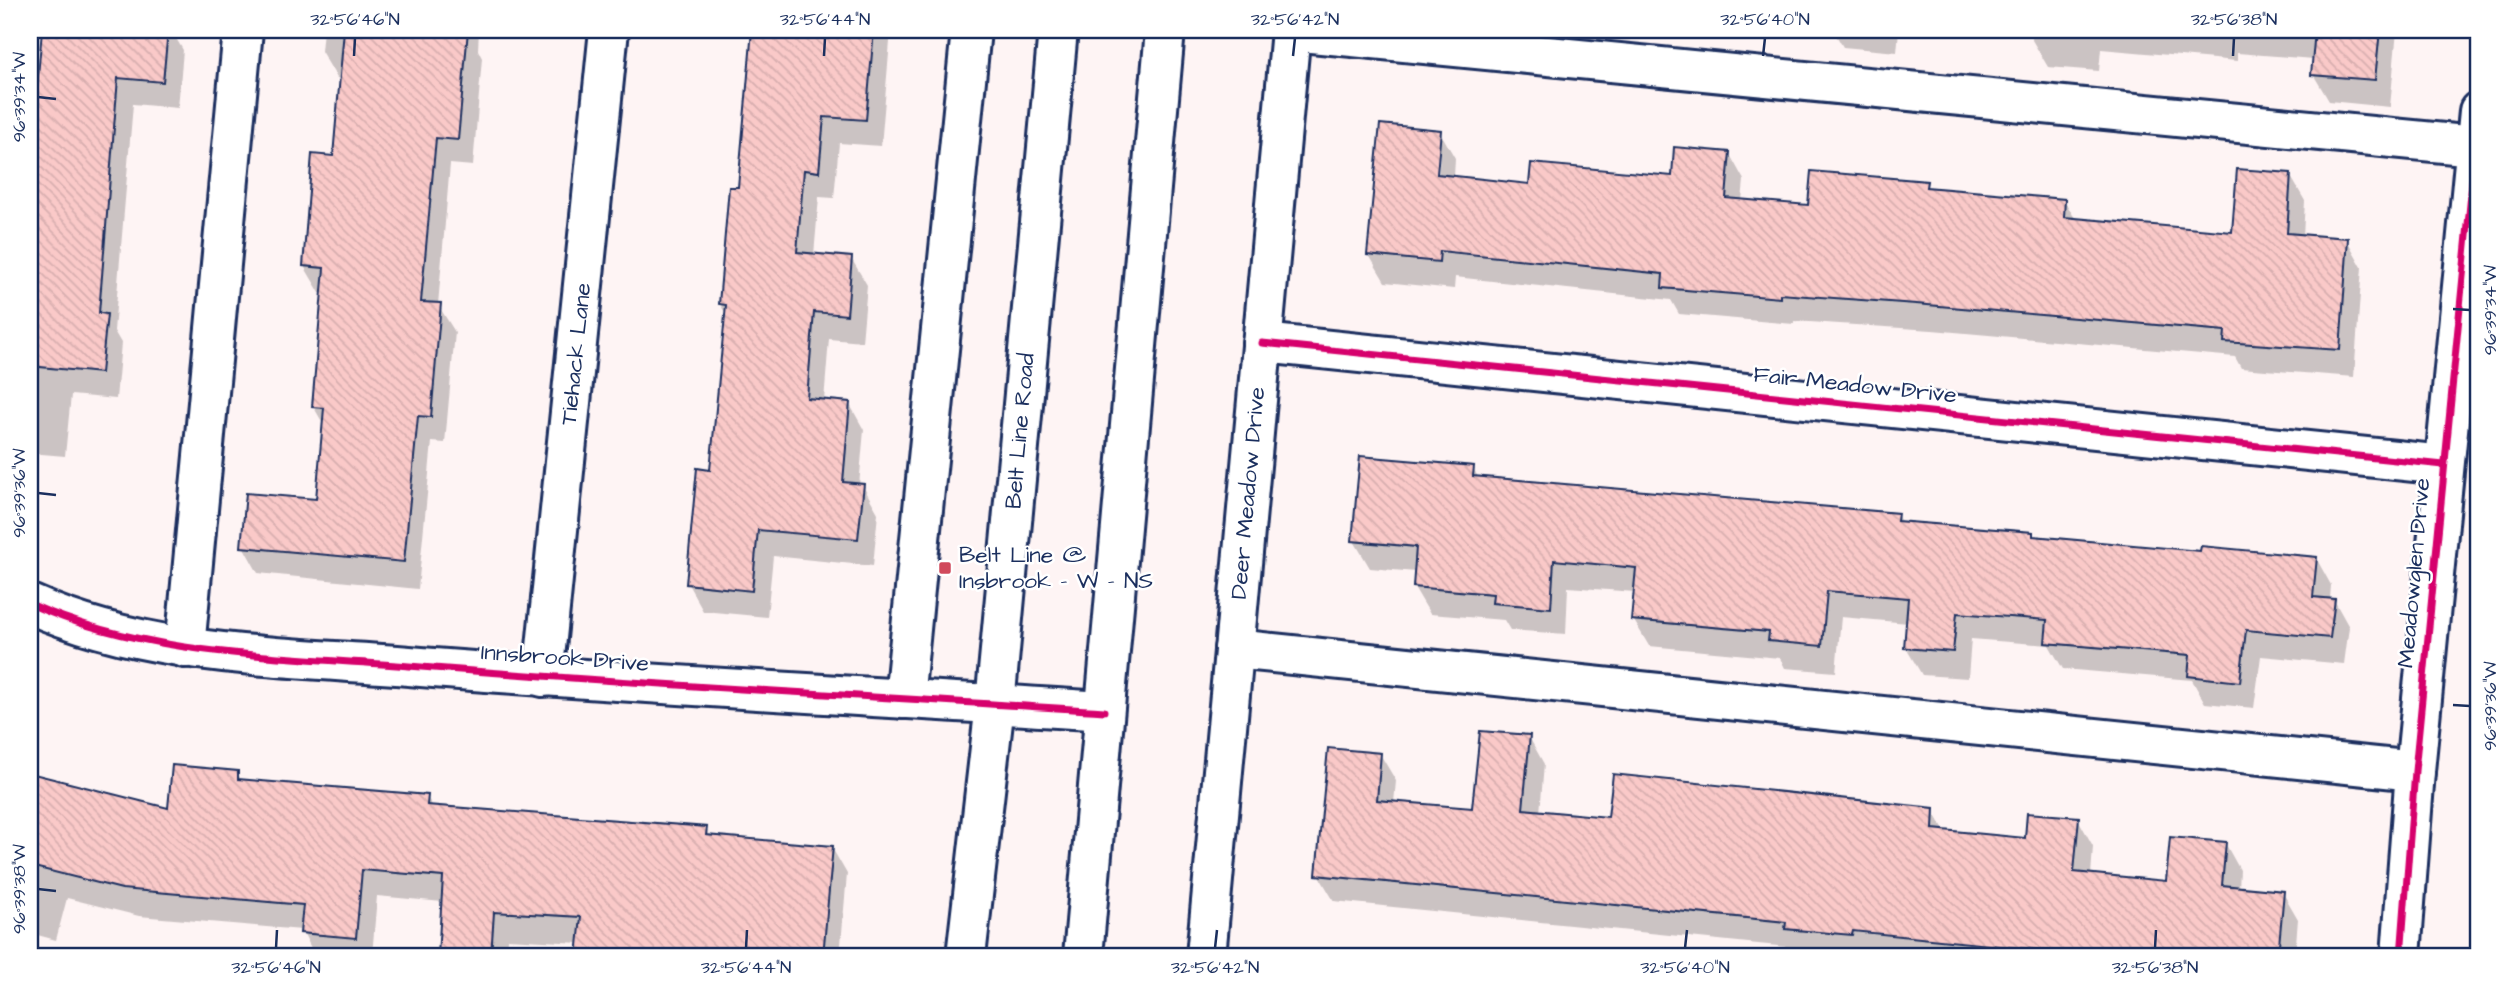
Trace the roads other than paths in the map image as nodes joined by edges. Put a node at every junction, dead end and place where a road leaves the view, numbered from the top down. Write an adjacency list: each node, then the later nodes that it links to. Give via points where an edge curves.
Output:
1 (243, 30): 11 (street)
2 (609, 30): 13 (street, Tiehack Lane)
3 (971, 30): 14 (street)
4 (1058, 30): 15 (street, Belt Line Road)
5 (1165, 30): 16 (street)
6 (1291, 30): 7 (street); 8 (street, Deer Meadow Drive)
7 (2477, 129): 9 (street, Meadowglen Drive)
8 (1262, 343): 9 (street, Fair Meadow Drive); 12 (street, Deer Meadow Drive)
9 (2444, 465): 17 (street, Meadowglen Drive)
10 (30, 604): 11 (street, Innsbrook Drive, via 59,617)
11 (185, 648): 13 (street, Innsbrook Drive)
12 (1234, 649): 17 (street); 20 (street, Deer Meadow Drive)
13 (543, 677): 14 (street, Innsbrook Drive)
14 (904, 699): 15 (street, Innsbrook Drive)
15 (995, 704): 16 (street, Innsbrook Drive); 18 (street, Belt Line Road)
16 (1104, 711): 19 (street)
17 (2415, 771): 21 (street, Meadowglen Drive)
18 (966, 956)
19 (1083, 956)
20 (1206, 956)
21 (2401, 956)

